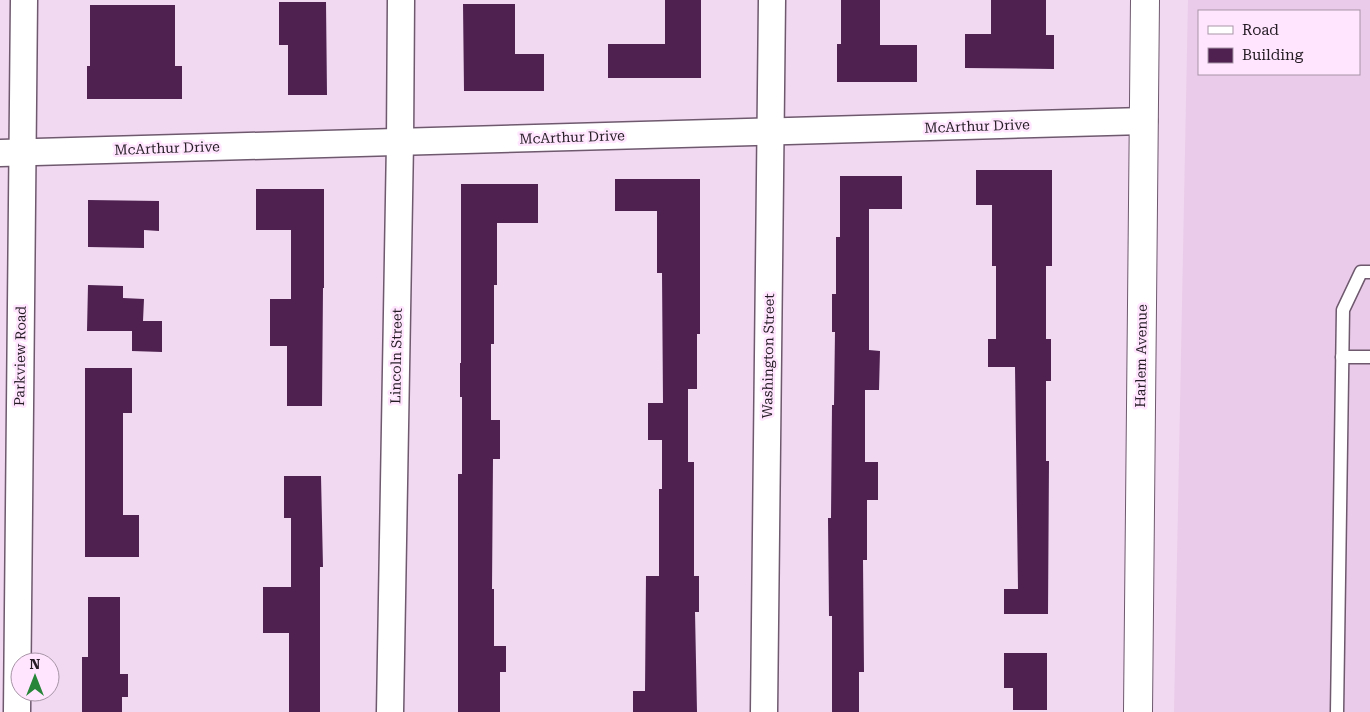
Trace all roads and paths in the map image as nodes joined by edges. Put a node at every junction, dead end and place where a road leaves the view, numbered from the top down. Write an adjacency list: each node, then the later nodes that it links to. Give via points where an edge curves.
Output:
1 (24, 0): 8 (street, Parkview Road)
2 (401, 0): 7 (street, Lincoln Street)
3 (772, 0): 6 (street, Washington Street)
4 (1145, 0): 5 (main road, Harlem Avenue)
5 (1144, 121): 6 (street, McArthur Drive); 15 (main road, Harlem Avenue)
6 (771, 132): 7 (street, McArthur Drive); 14 (street, Washington Street)
7 (400, 142): 8 (street, McArthur Drive); 13 (street, Lincoln Street)
8 (11, 153): 12 (street, Parkview Road)
9 (1370, 272): 10 (lane, via 1361,272 1343,310)
10 (1342, 357): 11 (lane); 16 (lane)
11 (1370, 357)
12 (16, 712)
13 (390, 712)
14 (764, 712)
15 (1138, 712)
16 (1337, 712)

